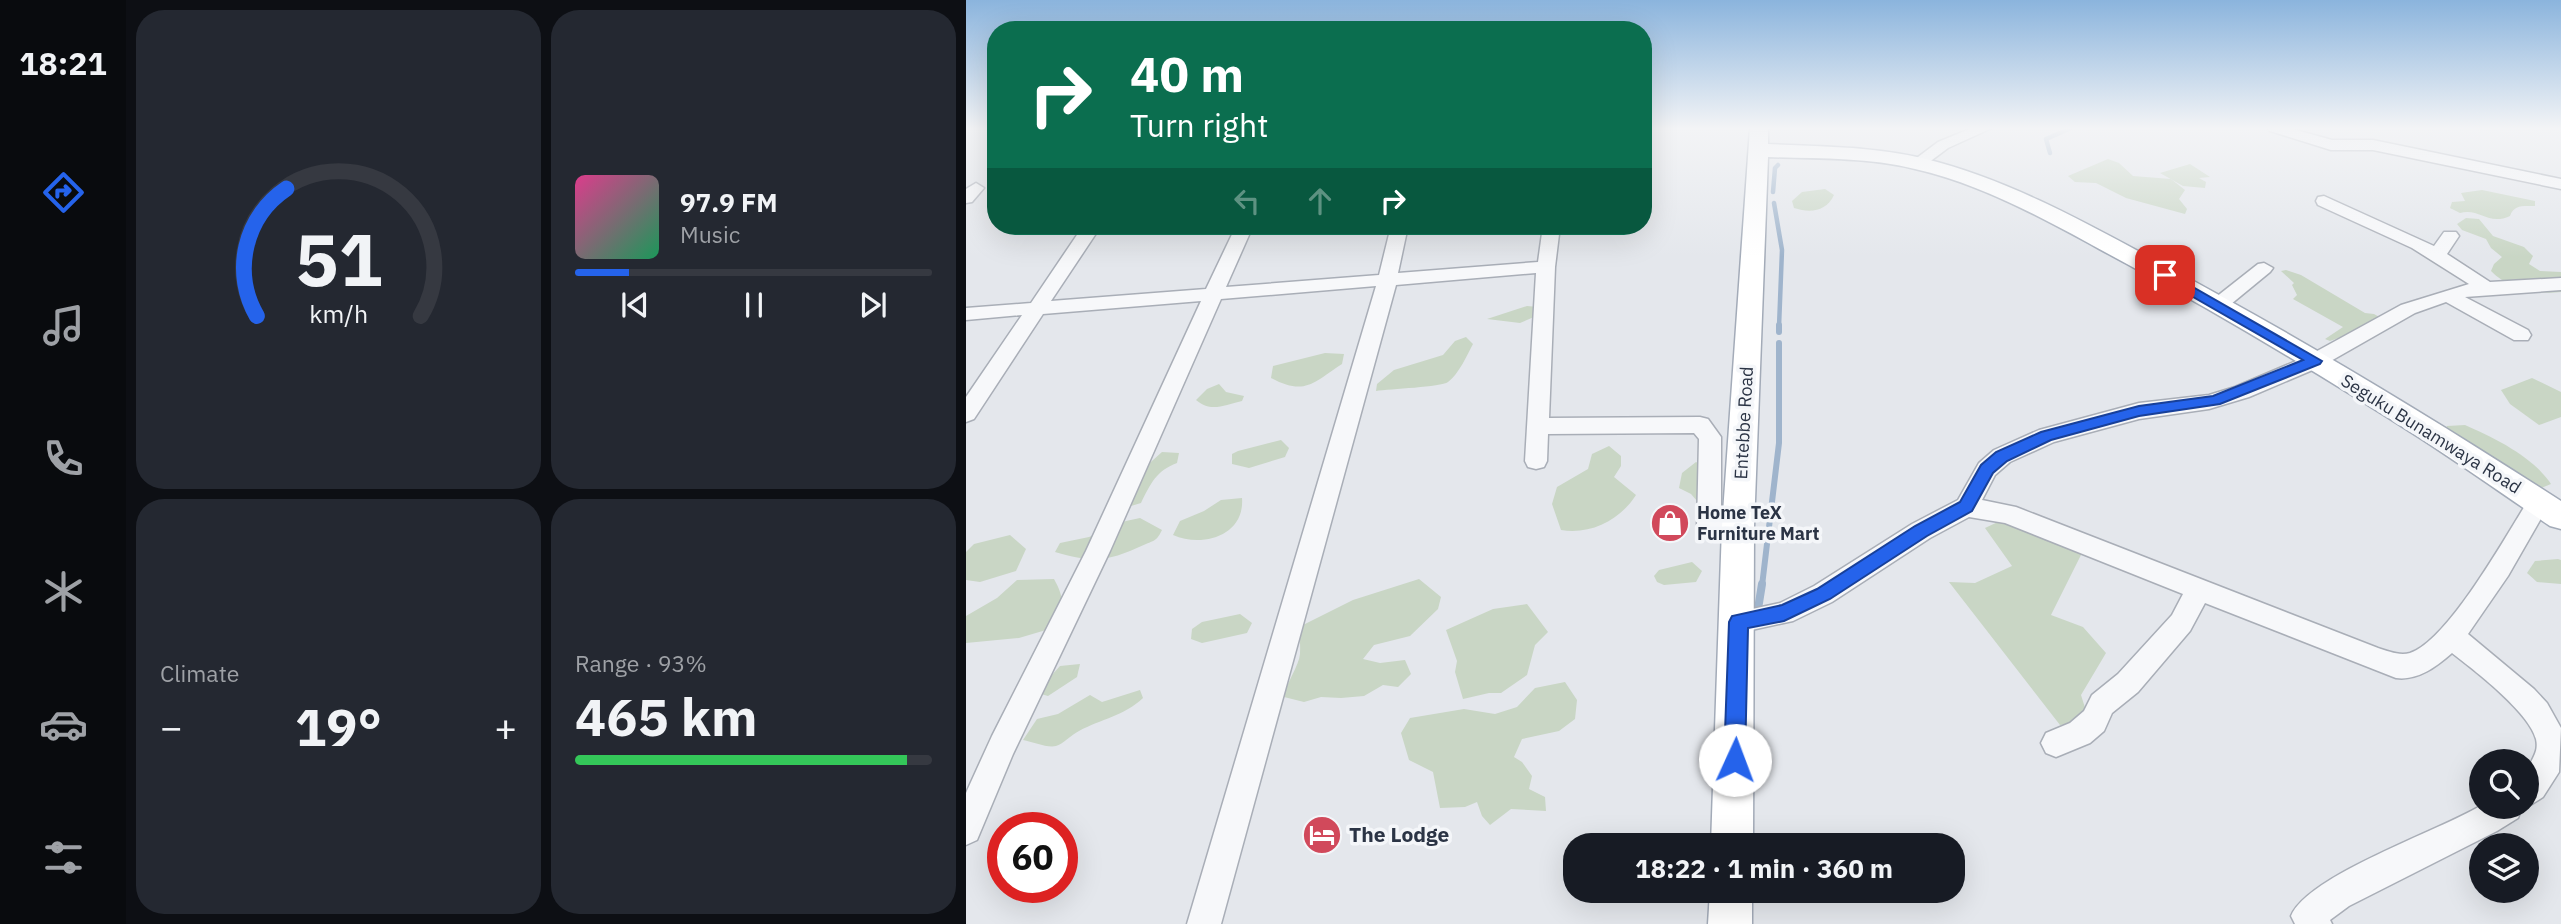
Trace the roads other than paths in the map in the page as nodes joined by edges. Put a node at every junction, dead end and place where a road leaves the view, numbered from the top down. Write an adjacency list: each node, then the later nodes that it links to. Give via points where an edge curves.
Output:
1 (1757, 171): 29 (main road, Entebbe Road)
2 (1942, 171): 19 (main road, Seguku Bunamwaya Road, via 2069,223)
3 (2491, 171): 4 (street)
4 (2561, 184)
5 (2324, 201): 11 (street)
6 (1086, 235): 20 (street)
7 (1240, 235): 17 (street)
8 (1397, 235): 14 (street)
9 (1551, 235): 12 (street)
10 (2450, 236): 11 (street)
11 (2437, 255): 16 (street)
12 (1546, 267): 14 (street); 25 (street)
13 (2264, 268): 19 (street)
14 (1387, 282): 17 (street); 39 (street)
15 (2557, 287): 16 (street)
16 (2486, 288): 18 (street)
17 (1215, 294): 20 (street); 36 (street)
18 (2447, 295): 22 (street); 23 (street, via 2408,309)
19 (2218, 305): 23 (main road, Seguku Bunamwaya Road)
20 (1038, 309): 21 (street); 24 (street)
21 (966, 314)
22 (2521, 335)
23 (2315, 361): 27 (street, via 2215,400 2139,411 2047,436 2002,456 1987,469); 28 (main road, Seguku Bunamwaya Road)
24 (966, 414)
25 (1538, 426): 26 (street); 29 (street, via 1704,427 1710,437 1709,527)
26 (1536, 461)
27 (1966, 507): 30 (street, via 2008,514); 31 (street, via 1804,605)
28 (2550, 510): 32 (street)
29 (1738, 527): 31 (main road, Entebbe Road)
30 (2199, 590): 32 (street, via 2398,666 2424,660); 33 (street, via 2181,623 2128,683 2102,704 2094,721)
31 (1738, 622): 37 (main road, Entebbe Road)
32 (2451, 636): 34 (street, via 2493,668 2541,719 2551,740 2550,759)
33 (2056, 743)
34 (2539, 781)
35 (2488, 819): 41 (street, via 2337,894 2308,916)
36 (966, 829)
37 (1732, 833)
38 (1731, 903): 40 (main road)
39 (1204, 924)
40 (1730, 924)
41 (2315, 924)

